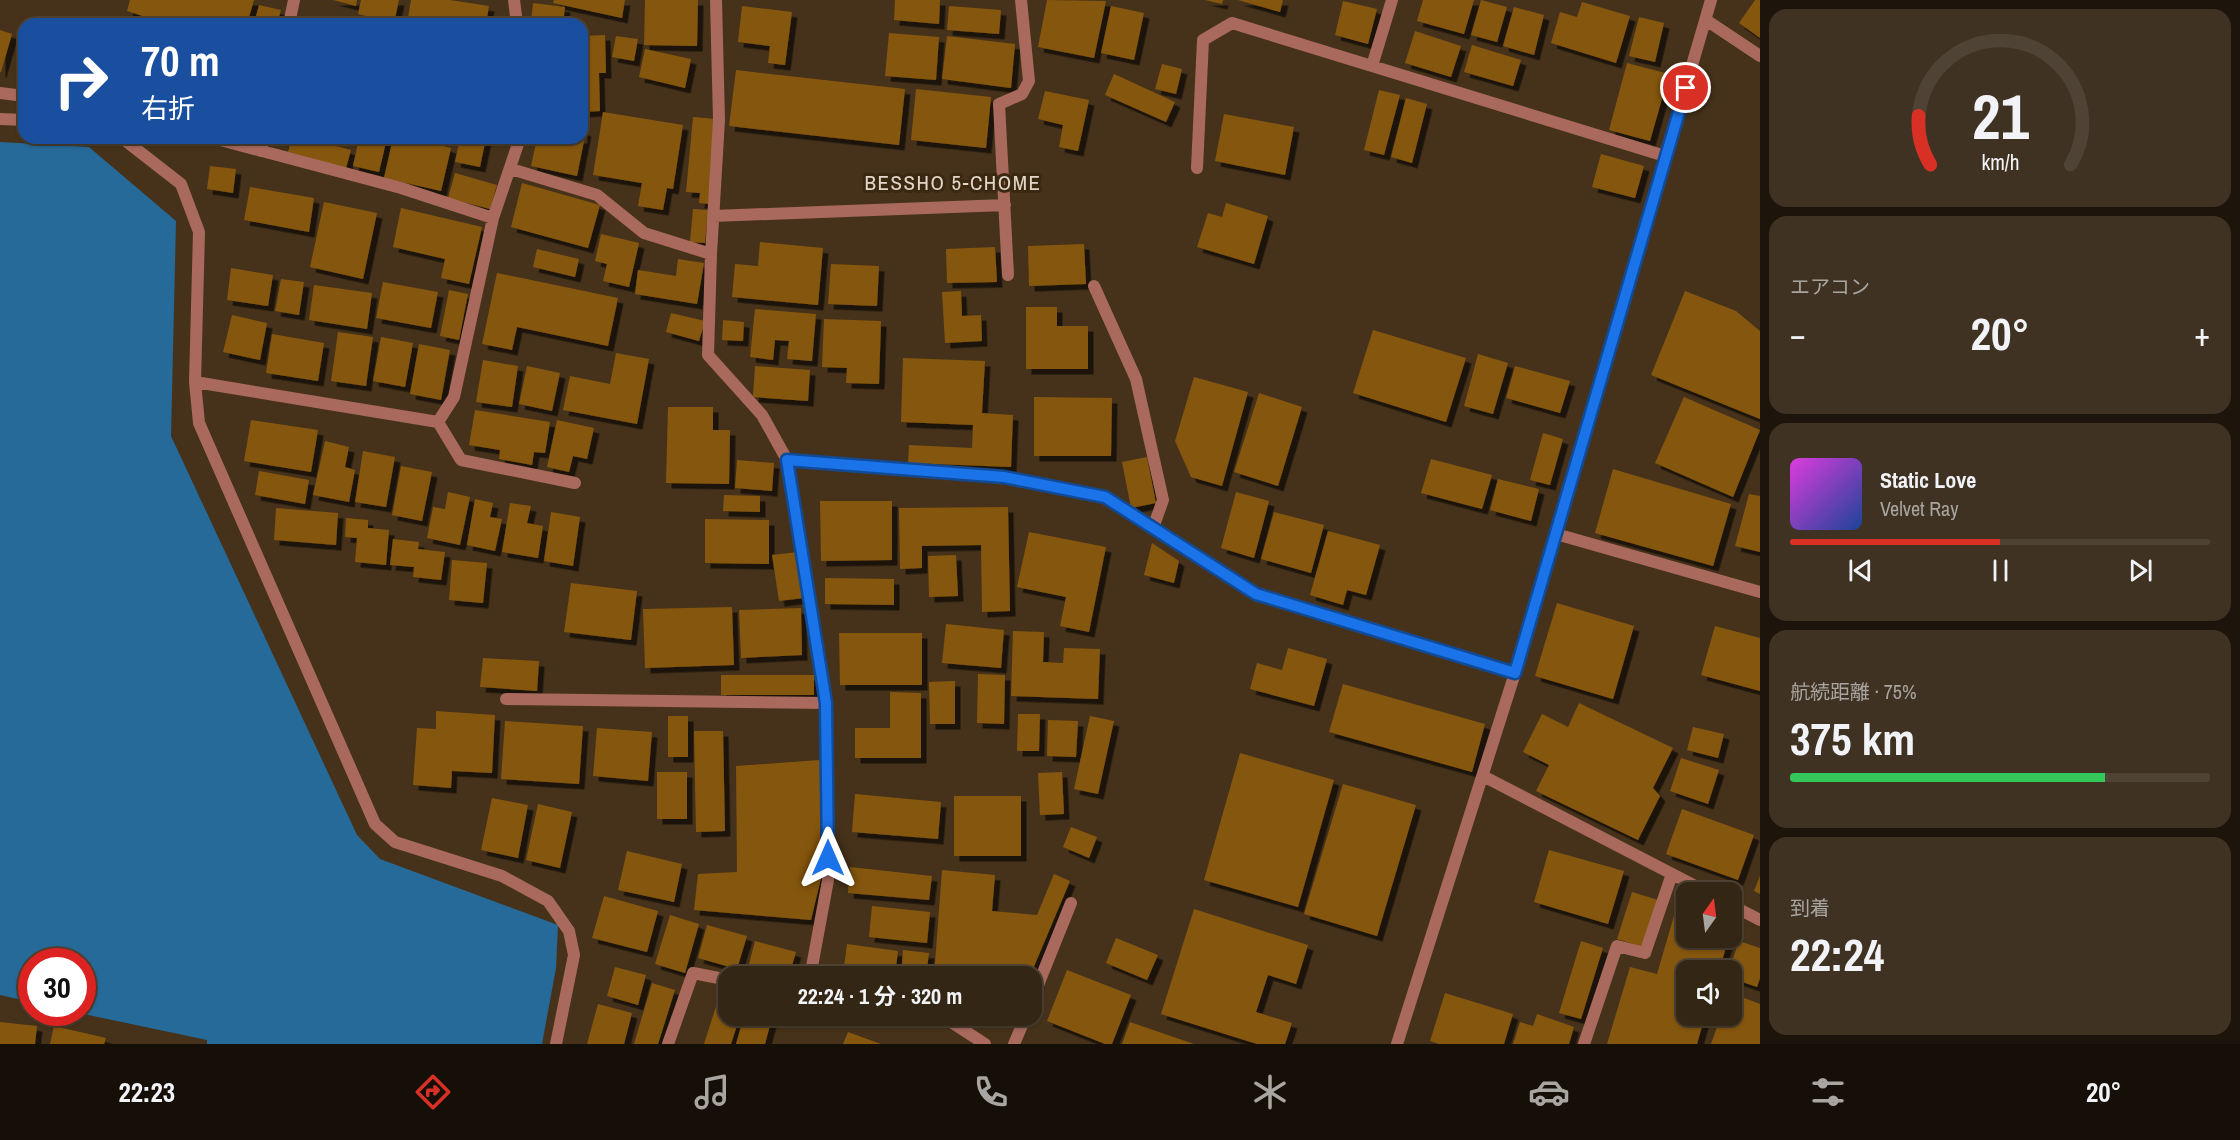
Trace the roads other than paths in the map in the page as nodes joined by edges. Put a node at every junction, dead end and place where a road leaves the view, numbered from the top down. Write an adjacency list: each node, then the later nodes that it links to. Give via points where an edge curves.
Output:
1 (294, 0): 7 (street)
2 (514, 0): 8 (street)
3 (716, 0): 25 (street, via 719,120)
4 (1021, 0): 24 (street, via 1029,81 1022,94 999,104)
5 (1392, 0): 11 (street)
6 (1711, 0): 9 (street)
7 (290, 18)
8 (516, 18)
9 (1706, 20): 10 (street); 21 (street)
10 (1760, 56)
11 (1372, 66): 21 (street); 22 (street, via 1232,23 1203,40)
12 (0, 93): 13 (street)
13 (18, 95)
14 (0, 119): 15 (street)
15 (18, 120)
16 (130, 144): 30 (street, via 181,184 199,232)
17 (235, 144): 20 (street)
18 (263, 144): 20 (street)
19 (518, 144): 23 (street)
20 (261, 151): 26 (street, via 401,188)
21 (1665, 156): 35 (street)
22 (1197, 168)
23 (511, 169): 26 (street); 27 (street, via 597,195 644,233)
24 (1005, 205): 25 (street); 28 (street)
25 (713, 216): 27 (street)
26 (493, 218): 31 (street, via 454,397)
27 (711, 254): 32 (street, via 708,355 762,415)
28 (1008, 275)
29 (1094, 286): 34 (street, via 1136,379 1163,500)
30 (195, 381): 31 (street); 51 (street, via 199,423 375,824 395,842 502,876 548,901 569,931 574,955)
31 (438, 422): 33 (street, via 461,460)
32 (787, 460): 34 (street, via 1004,477 1105,497); 39 (street)
33 (575, 483)
34 (1153, 528): 37 (street, via 1256,594)
35 (1556, 534): 36 (street); 37 (street)
36 (1760, 592)
37 (1515, 673): 40 (street)
38 (506, 699): 39 (street)
39 (826, 703): 46 (street, via 828,880)
40 (1483, 776): 41 (street); 55 (street)
41 (1672, 874): 42 (street); 56 (street, via 1645,953 1617,946)
42 (1688, 882)
43 (1071, 903): 47 (street)
44 (1742, 911): 45 (street)
45 (1760, 920)
46 (814, 966)
47 (1042, 975)
48 (718, 978): 52 (street, via 693,973)
49 (957, 1026): 53 (street)
50 (1022, 1026): 54 (street)
51 (556, 1044)
52 (668, 1044)
53 (985, 1044)
54 (1014, 1044)
55 (1397, 1044)
56 (1584, 1044)

